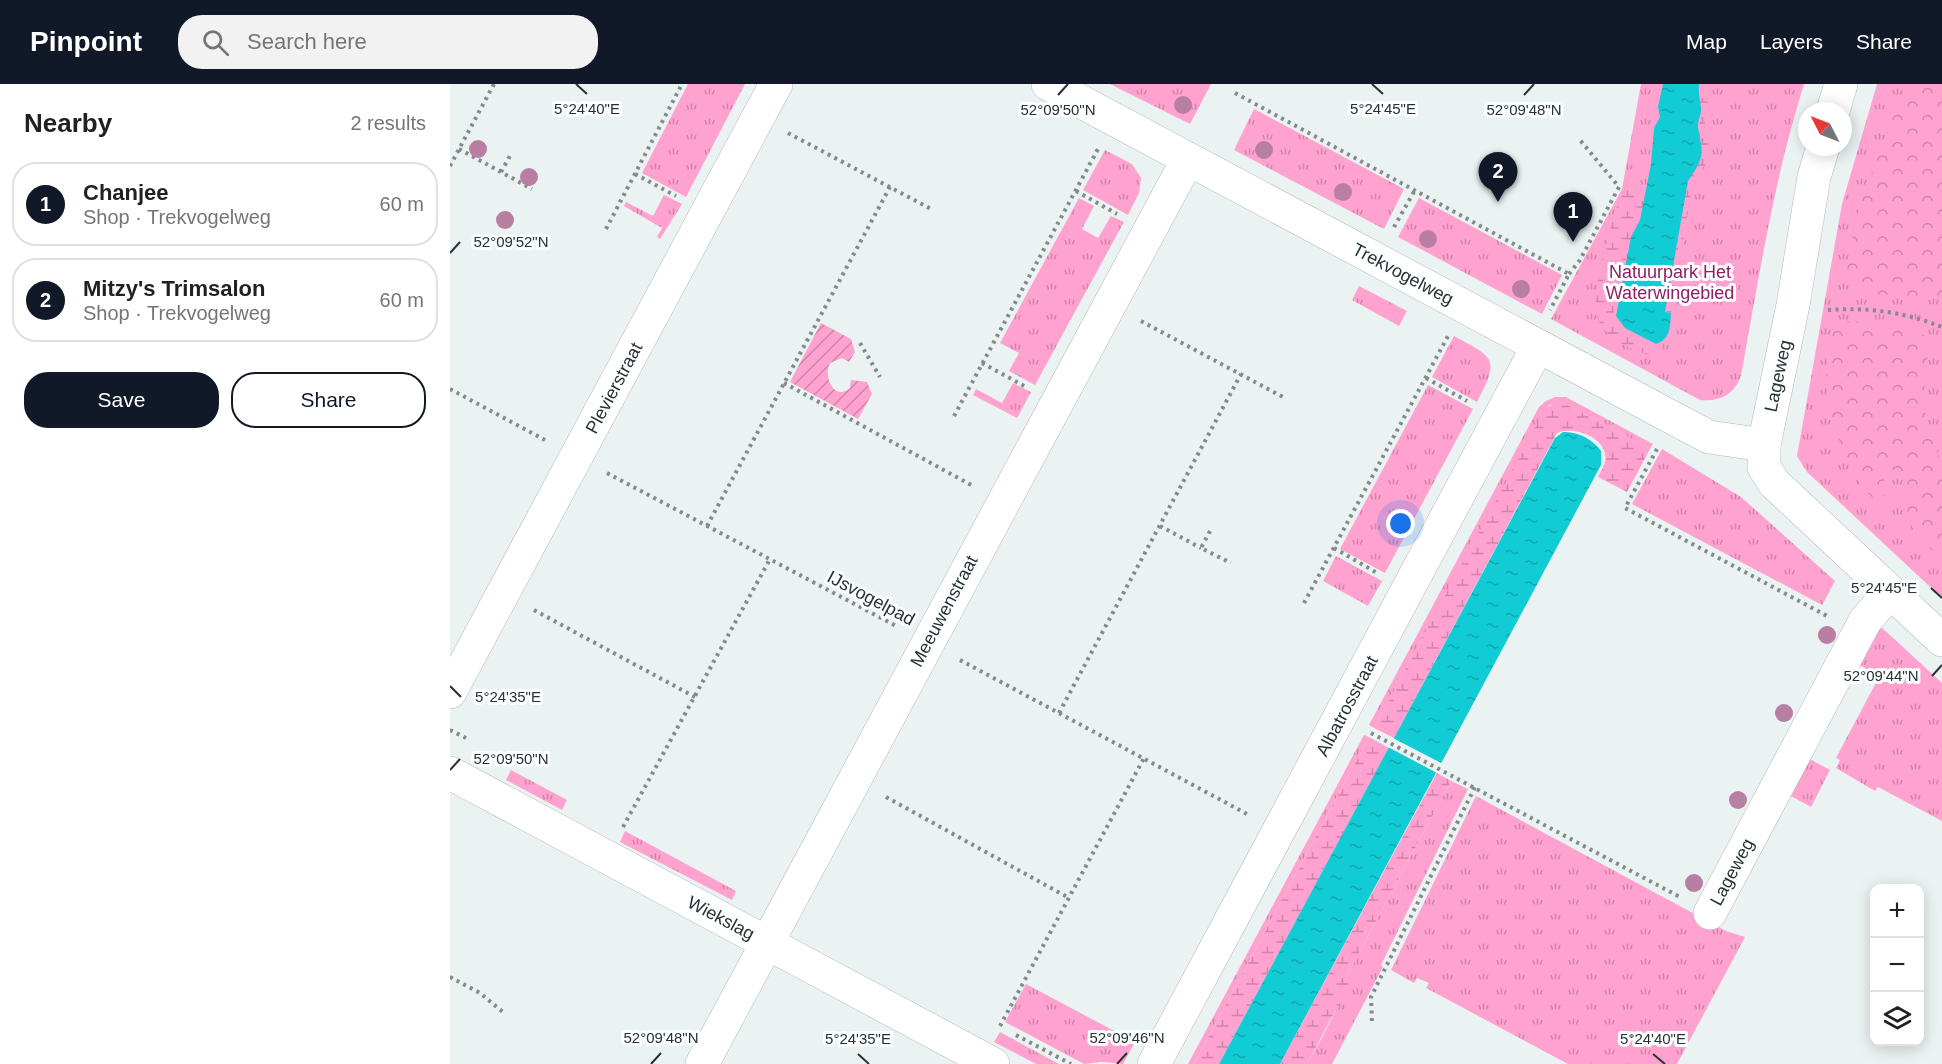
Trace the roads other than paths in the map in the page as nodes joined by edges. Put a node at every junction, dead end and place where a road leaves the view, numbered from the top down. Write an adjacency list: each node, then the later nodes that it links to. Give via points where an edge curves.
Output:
1 (776, 84): 11 (street, Plevierstraat)
2 (1048, 84): 6 (street, Trekvogelweg)
3 (1841, 84): 4 (street)
4 (1836, 102)
5 (1820, 156): 8 (street, Lageweg)
6 (1188, 159): 7 (street, Trekvogelweg); 14 (street, Meeuwenstraat)
7 (1535, 345): 8 (street, Trekvogelweg, via 1709,437); 17 (street, Albatrosstraat, via 1409,591)
8 (1764, 445): 9 (street, Lageweg, via 1764,467 1774,483)
9 (1890, 592): 10 (street, Lageweg); 13 (street, Lageweg, via 1858,633)
10 (1942, 640)
11 (450, 692)
12 (450, 773): 14 (street, Wiekslag)
13 (1710, 913)
14 (767, 943): 15 (street, Meeuwenstraat); 16 (street, Wiekslag)
15 (702, 1064)
16 (993, 1064)
17 (1154, 1064)

